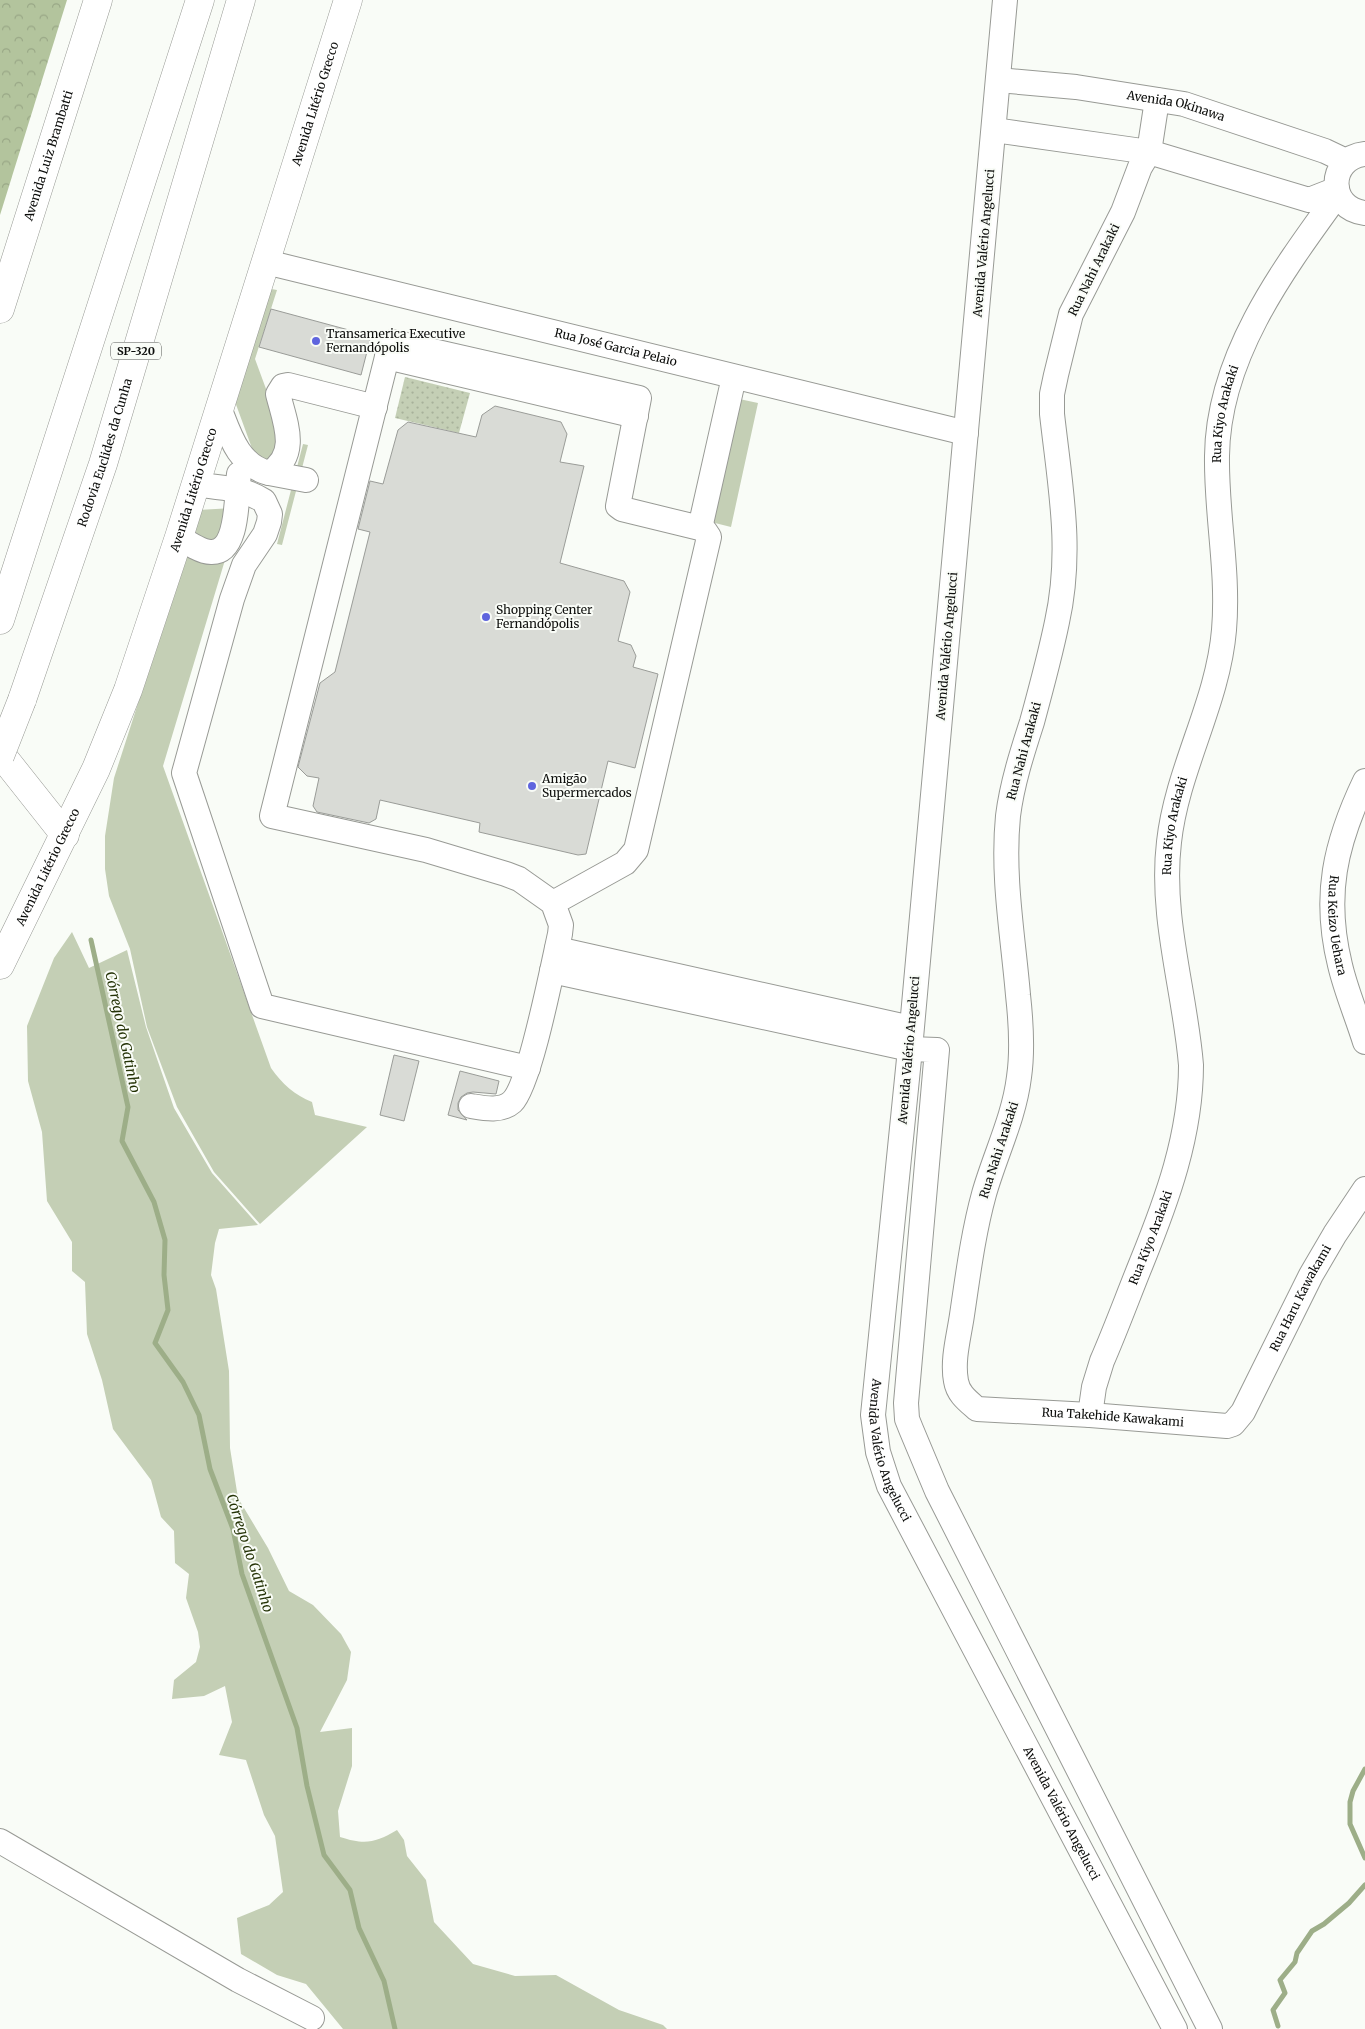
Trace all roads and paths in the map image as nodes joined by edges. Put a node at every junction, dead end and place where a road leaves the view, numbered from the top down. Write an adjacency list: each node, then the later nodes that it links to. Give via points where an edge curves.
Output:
1 (98, 0): 17 (main road, Avenida Luiz Brambatti)
2 (184, 0): 9 (main road)
3 (200, 0): 9 (main road)
4 (241, 0): 30 (main road, Rodovia Euclides da Cunha / SP-320, bridge, via 102,464 22,700)
5 (348, 0): 16 (main road, Avenida Litério Grecco)
6 (1005, 0): 7 (street, Avenida Valério Angelucci)
7 (998, 80): 8 (street, Avenida Okinawa, via 1076,87); 10 (street, Avenida Valério Angelucci)
8 (1157, 100): 11 (street, Rua Nahi Arakaki); 12 (street, Avenida Okinawa, via 1194,107 1325,151)
9 (165, 114): 29 (main road)
10 (994, 130): 11 (street); 21 (street, Avenida Valério Angelucci)
11 (1149, 152): 13 (street); 41 (street, Rua Nahi Arakaki, via 1072,314 1052,394 1066,534 1064,570 1057,622 1014,782 1008,816 1009,912 1020,1022 1020,1075 1014,1105 984,1192 955,1357 956,1383 963,1398)
12 (1356, 157): 14 (street, via 1338,174)
13 (1298, 197): 14 (street); 15 (street, Rua Kiyo Arakaki)
14 (1348, 201): 15 (street)
15 (1305, 239): 43 (street, Rua Kiyo Arakaki, via 1264,304 1229,380 1222,411 1217,463 1226,583 1224,629 1206,712 1178,794 1166,871 1190,1053 1187,1119 1165,1203 1102,1361)
16 (266, 262): 18 (street, Rua José Garcia Pelaio); 20 (main road, Avenida Litério Grecco)
17 (0, 309)
18 (734, 377): 21 (street, Rua José Garcia Pelaio); 27 (street)
19 (375, 407): 23 (street, via 283,386 278,394 289,446 281,463); 27 (street, via 390,345 395,342 638,398 618,506); 33 (street, via 272,816 426,850 497,871 519,879)
20 (220, 410): 22 (street); 25 (main road, Avenida Litério Grecco)
21 (966, 433): 36 (street, Avenida Valério Angelucci)
22 (242, 457): 23 (street, via 258,471); 26 (street)
23 (269, 473): 24 (street)
24 (306, 480)
25 (195, 484): 26 (street); 28 (main road, Avenida Litério Grecco)
26 (237, 489): 28 (street, via 234,527 228,543 220,550 205,551); 38 (street, via 264,500 270,514 269,522 265,534 244,565 232,598 184,773 262,1006)
27 (700, 528): 33 (street, via 708,537 636,850 625,863)
28 (179, 538): 32 (main road, Avenida Litério Grecco, via 128,690)
29 (0, 620)
30 (0, 755): 32 (main road)
31 (1365, 781): 37 (street, Rua Keizo Uehara, via 1337,853 1332,902 1340,967)
32 (65, 835): 35 (main road, Avenida Litério Grecco)
33 (553, 904): 34 (street, via 561,925)
34 (554, 960): 36 (street); 38 (street)
35 (0, 965)
36 (911, 1038): 46 (street, Avenida Valério Angelucci, via 873,1415 878,1452 889,1486); 47 (street, Avenida Valério Angelucci, via 937,1050 907,1419 937,1491)
37 (1365, 1042)
38 (528, 1068): 39 (street, via 520,1092 511,1103 502,1107)
39 (471, 1106)
40 (1365, 1189): 42 (street, Rua Haru Kawakami, via 1311,1275)
41 (977, 1409): 43 (street, Rua Takehide Kawakami)
42 (1243, 1412): 43 (street, Rua Takehide Kawakami, via 1227,1426)
43 (1090, 1415)
44 (0, 1841): 45 (street, via 238,1980)
45 (312, 2018)
46 (1175, 2029)
47 (1210, 2029)

